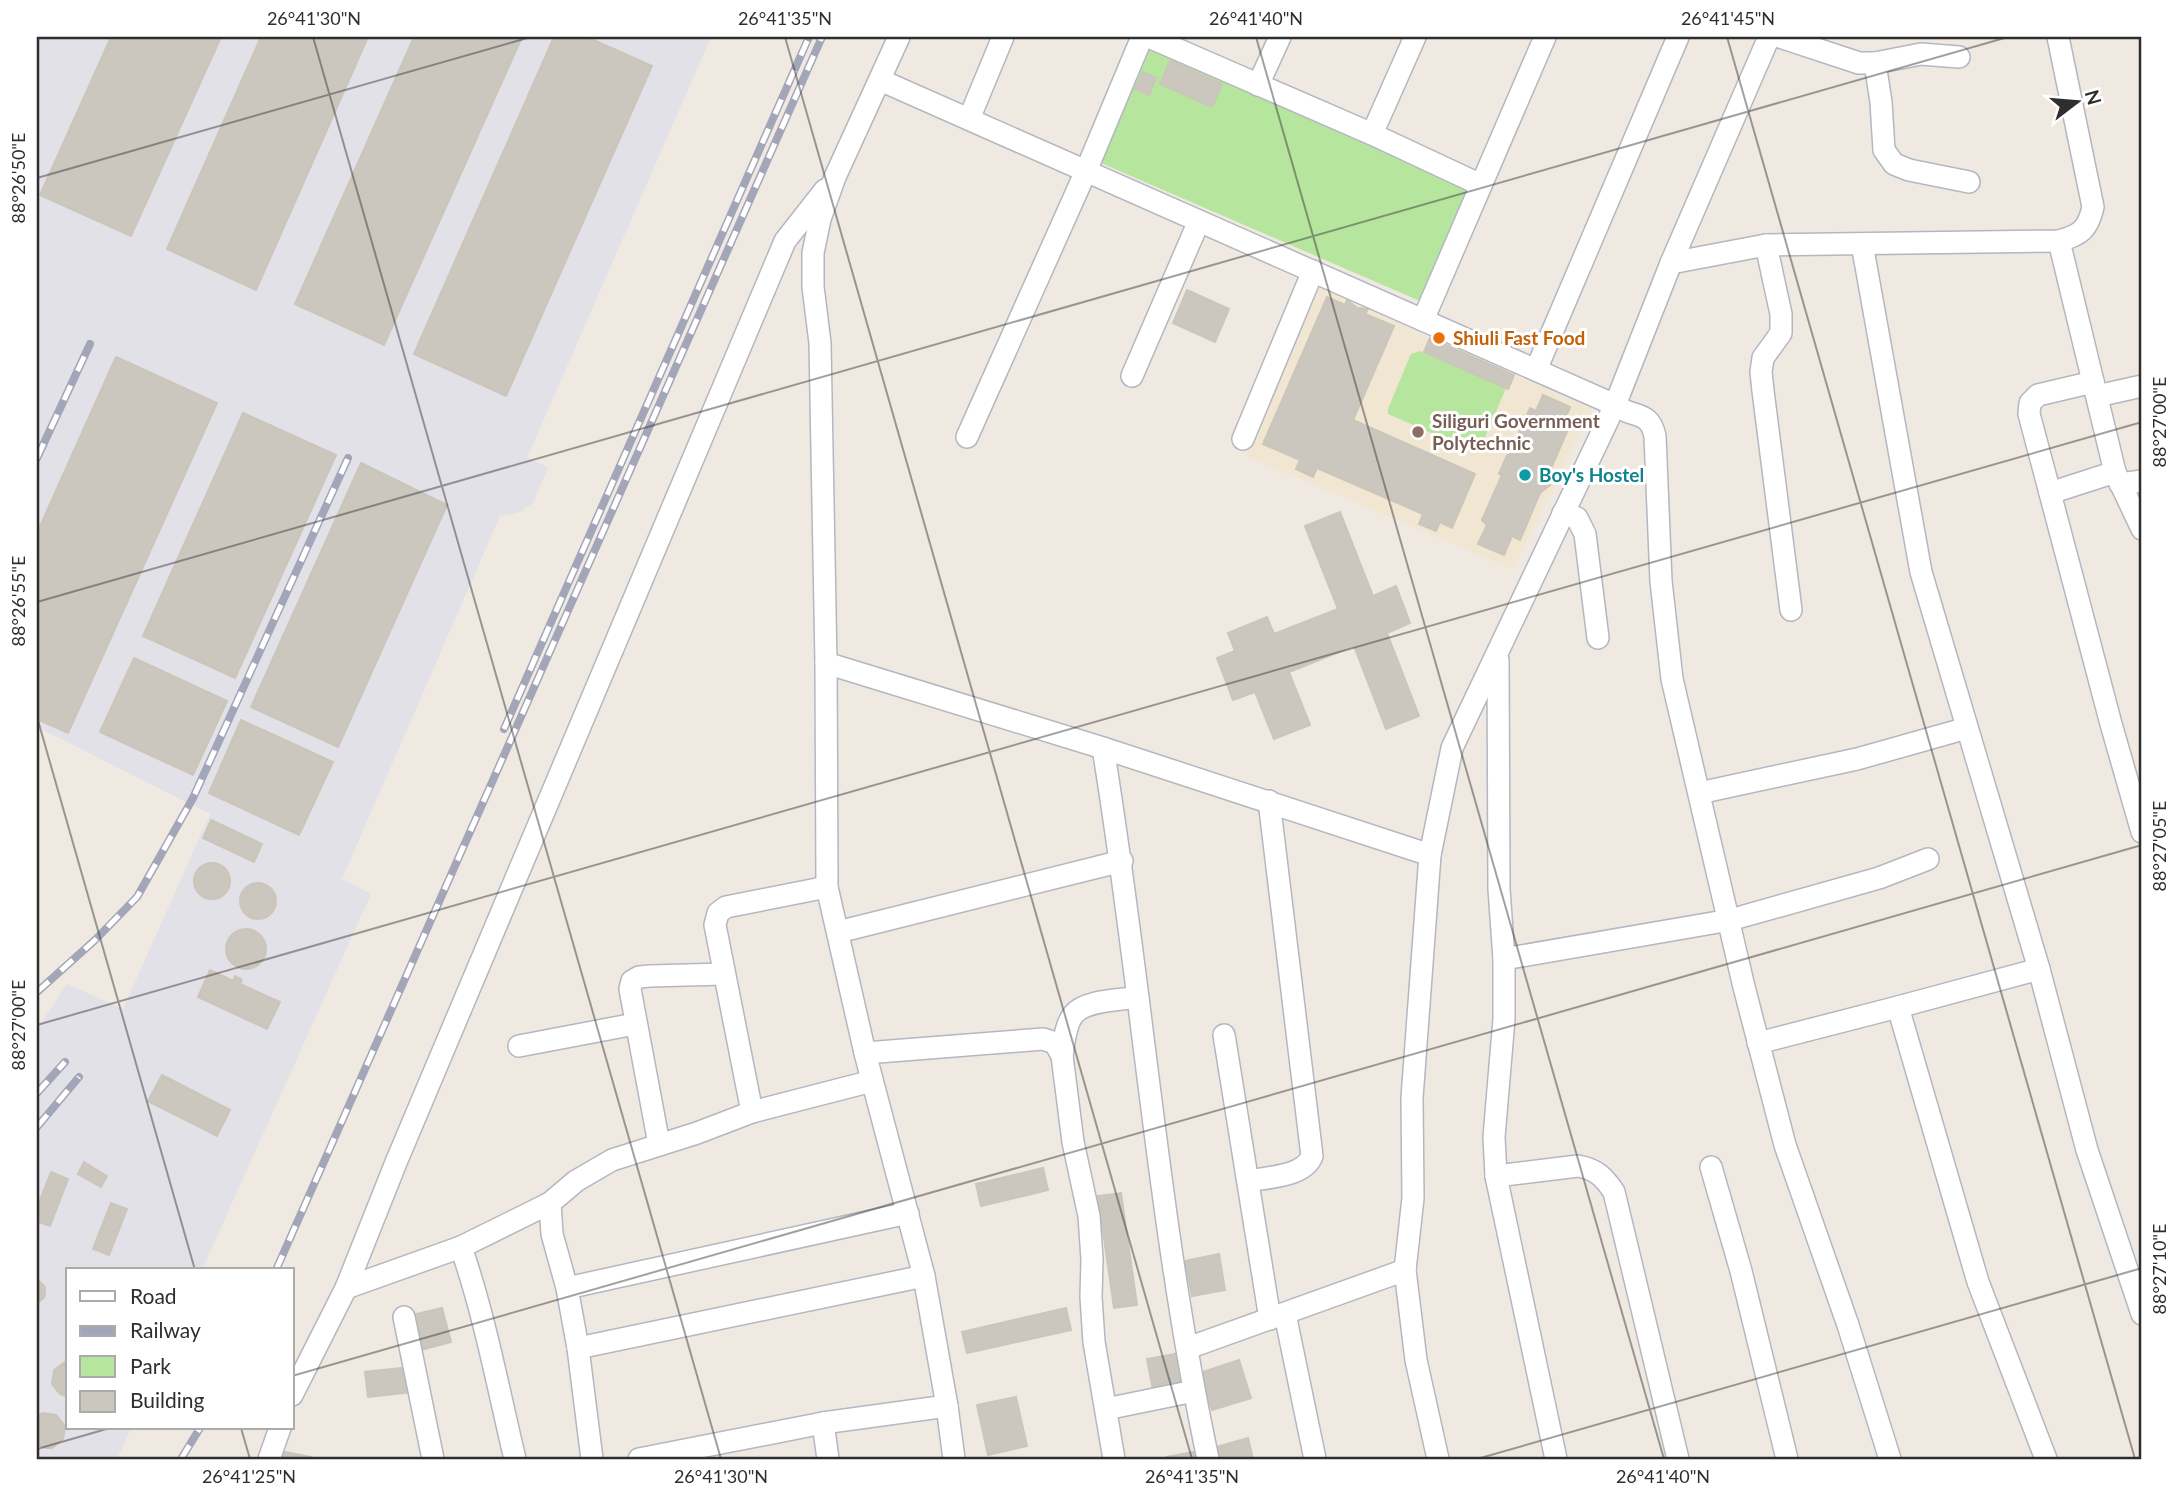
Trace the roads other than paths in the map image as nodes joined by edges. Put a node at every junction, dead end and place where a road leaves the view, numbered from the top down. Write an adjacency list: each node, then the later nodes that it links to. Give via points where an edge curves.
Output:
1 (899, 37): 14 (street)
2 (1003, 37): 16 (street)
3 (1142, 37): 18 (street)
4 (1149, 37): 15 (street)
5 (1280, 37): 15 (street)
6 (1415, 37): 17 (street)
7 (1545, 37): 21 (street)
8 (1678, 37): 29 (street)
9 (1769, 37): 26 (street)
10 (1780, 37): 13 (street, via 1859,63)
11 (2058, 37): 23 (street, via 2093,206 2090,222 2076,236)
12 (1959, 57): 13 (street, via 1921,54)
13 (1875, 63): 20 (street, via 1884,150 1894,164)
14 (880, 80): 16 (street); 19 (street)
15 (1258, 85): 17 (street)
16 (968, 119): 18 (street)
17 (1372, 134): 21 (street)
18 (1086, 171): 22 (street); 34 (street)
19 (835, 177): 44 (street, via 813,253 820,343); 78 (street, via 785,240)
20 (1969, 182)
21 (1481, 185): 28 (street)
22 (1199, 221): 27 (street); 30 (street)
23 (2059, 241): 24 (street); 32 (street)
24 (1862, 244): 25 (street); 45 (street, via 1921,572)
25 (1766, 245): 26 (street); 41 (street, via 1781,332 1763,358 1761,372)
26 (1671, 263): 33 (street)
27 (1313, 271): 28 (street); 35 (street)
28 (1415, 321): 29 (street)
29 (1530, 372): 33 (street)
30 (1132, 376)
31 (2142, 386): 32 (street)
32 (2095, 389): 36 (street); 38 (street, via 2038,395 2031,403 2029,414)
33 (1615, 405): 39 (street); 47 (street, via 1643,417 1652,424 1655,436 1661,581 1672,679)
34 (967, 437)
35 (1243, 439)
36 (2117, 478): 37 (street); 38 (street); 40 (street)
37 (2142, 481)
38 (2050, 493): 49 (street)
39 (1563, 513): 42 (street, via 1577,518 1583,527); 43 (street)
40 (2142, 529)
41 (1791, 610)
42 (1598, 638)
43 (1498, 654): 50 (street, via 1452,748); 56 (street, via 1499,889)
44 (826, 663): 46 (street); 53 (street)
45 (1967, 728): 47 (street, via 1857,759); 57 (street)
46 (1103, 748): 48 (street); 52 (street)
47 (1699, 793): 54 (street)
48 (1269, 801): 50 (street); 72 (street, via 1312,1156 1300,1170)
49 (2142, 832)
50 (1430, 855): 76 (street, via 1412,1098 1413,1198)
51 (1928, 859): 54 (street, via 1879,878)
52 (1122, 861): 55 (street); 59 (street)
53 (827, 887): 55 (street); 58 (street, via 726,907 718,913 715,925)
54 (1730, 920): 56 (street); 63 (street)
55 (838, 932): 65 (street)
56 (1504, 960): 71 (street)
57 (2039, 969): 60 (street); 80 (street, via 2087,1150)
58 (724, 974): 61 (street, via 639,977 629,989); 68 (street)
59 (1138, 997): 66 (street, via 1097,1003 1073,1014); 84 (street, via 1157,1158)
60 (1898, 1007): 63 (street); 107 (street, via 1978,1282)
61 (635, 1024): 64 (street); 69 (street)
62 (1224, 1035): 72 (street)
63 (1758, 1043): 106 (street, via 1785,1145)
64 (519, 1046)
65 (865, 1053): 66 (street, via 1043,1039 1055,1043); 67 (street)
66 (1062, 1056): 88 (street, via 1089,1216 1094,1342)
67 (872, 1081): 68 (street); 74 (street)
68 (751, 1112): 69 (street)
69 (659, 1144): 73 (street, via 611,1160)
70 (1711, 1167): 105 (street)
71 (1496, 1177): 103 (street); 104 (street, via 1578,1166 1604,1177 1614,1192)
72 (1248, 1181): 82 (street)
73 (550, 1203): 75 (street); 79 (street, via 552,1234)
74 (908, 1213): 77 (street); 79 (street)
75 (461, 1247): 78 (street); 94 (street, via 482,1315)
76 (1405, 1269): 82 (street); 102 (street, via 1416,1360)
77 (924, 1276): 83 (street); 87 (street)
78 (346, 1288): 85 (street)
79 (567, 1289): 83 (street)
80 (2142, 1314)
81 (404, 1317): 93 (street)
82 (1277, 1317): 84 (street); 101 (street)
83 (578, 1348): 95 (street)
84 (1188, 1348): 86 (street)
85 (294, 1391)
86 (1194, 1391): 88 (street); 100 (street)
87 (947, 1406): 89 (street); 98 (street)
88 (1106, 1409): 99 (street)
89 (824, 1423): 91 (street); 97 (street)
90 (279, 1430): 92 (street)
91 (714, 1452): 96 (street)
92 (269, 1459)
93 (433, 1459)
94 (515, 1459)
95 (592, 1459)
96 (639, 1459)
97 (828, 1459)
98 (954, 1459)
99 (1114, 1459)
100 (1208, 1459)
101 (1315, 1459)
102 (1438, 1459)
103 (1556, 1459)
104 (1678, 1459)
105 (1787, 1459)
106 (1890, 1459)
107 (2046, 1459)

